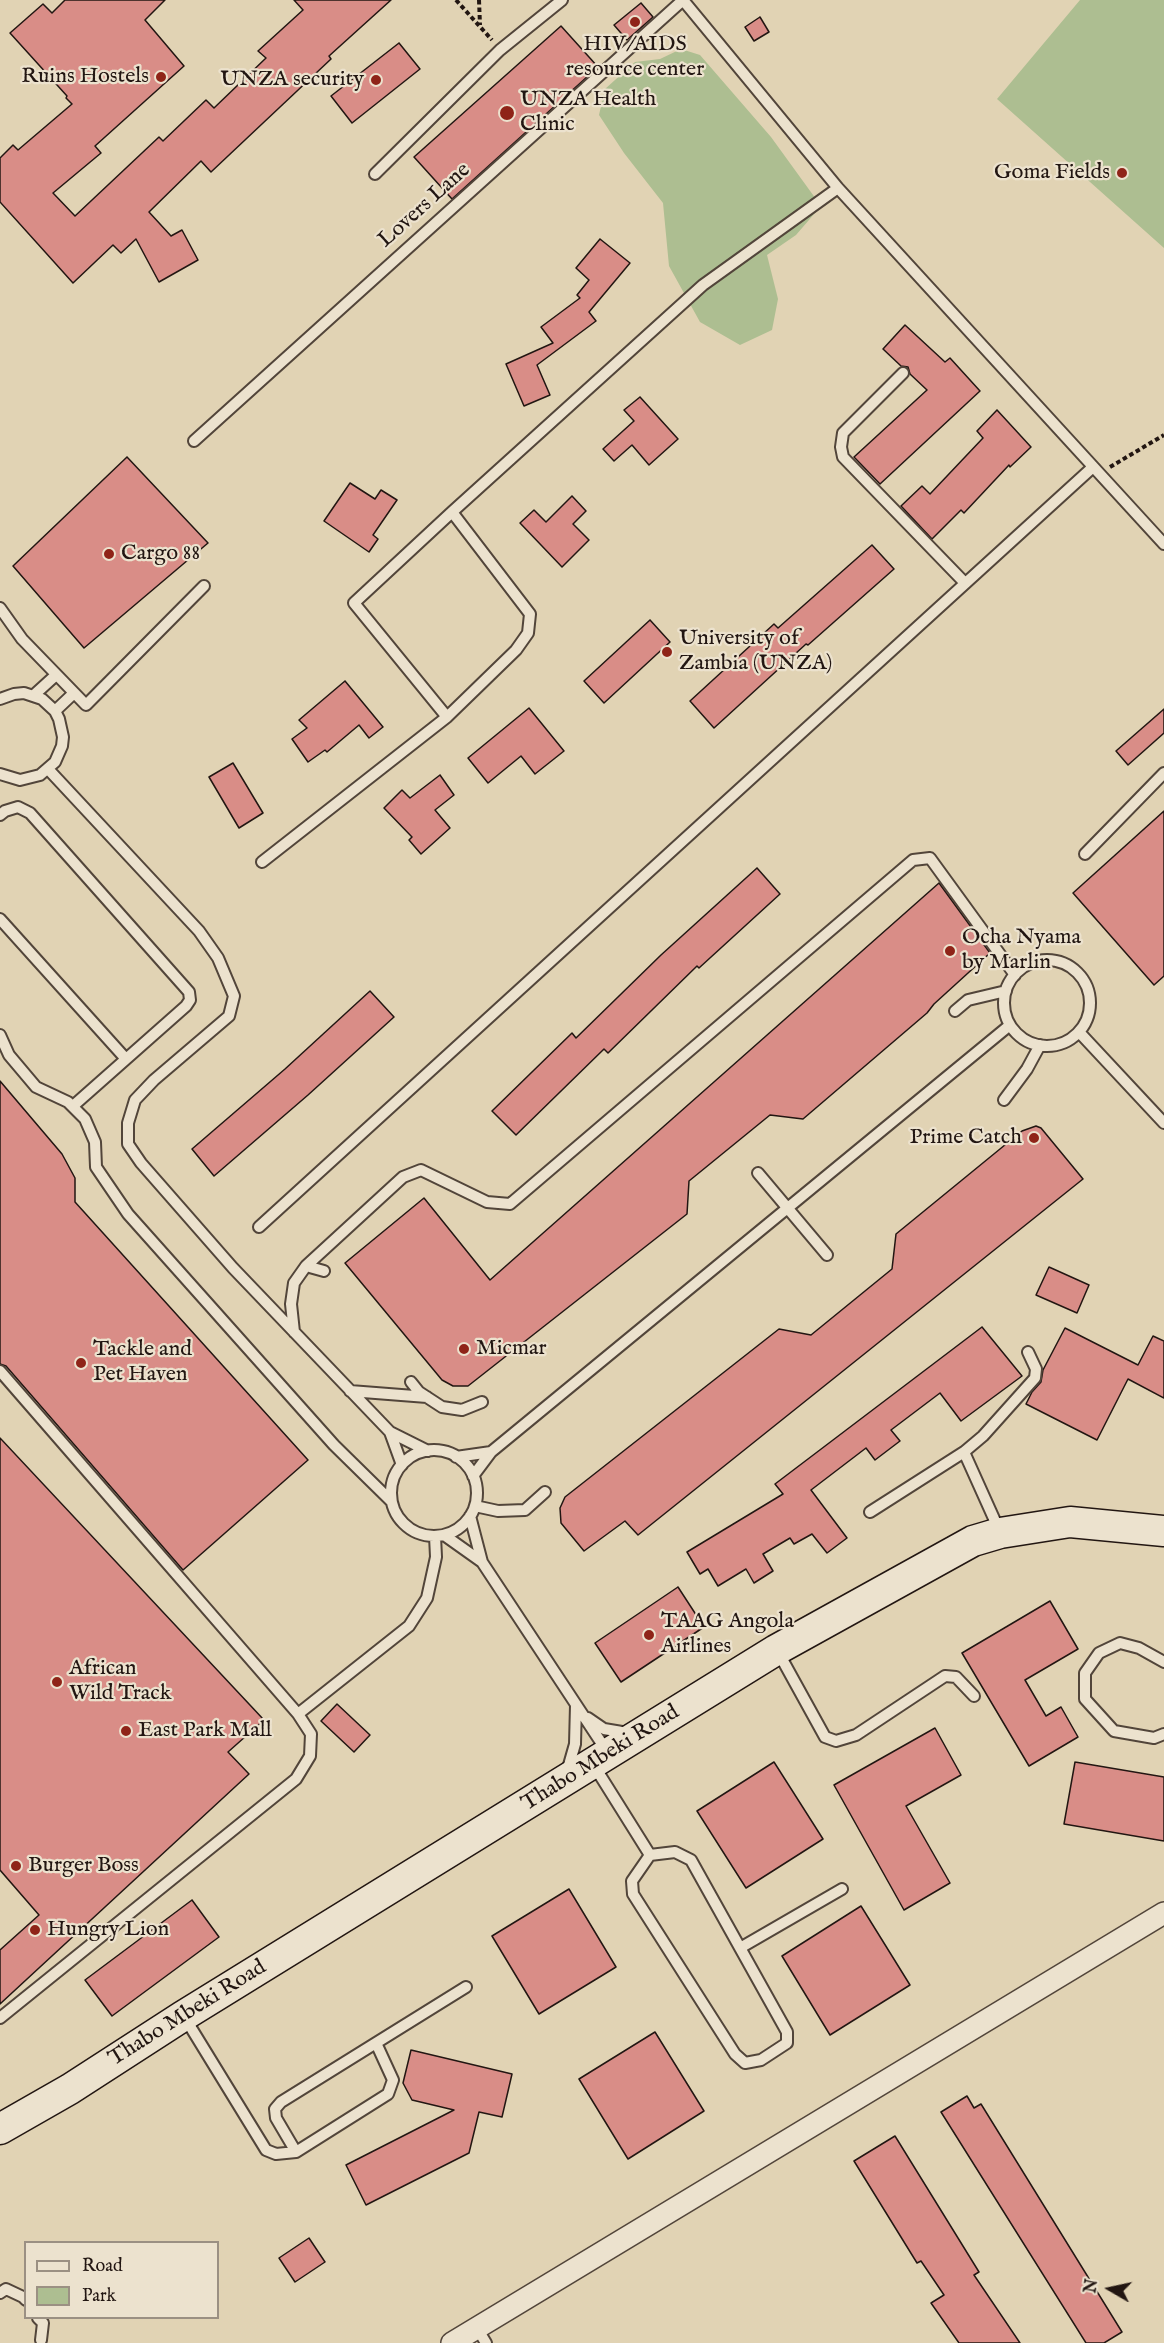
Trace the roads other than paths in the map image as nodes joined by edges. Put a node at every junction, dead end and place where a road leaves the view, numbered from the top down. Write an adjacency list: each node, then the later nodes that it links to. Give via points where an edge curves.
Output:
1 (562, 0): 3 (lane, via 500,50)
2 (683, 0): 4 (lane); 6 (lane, Lovers Lane)
3 (375, 174)
4 (838, 188): 7 (lane); 8 (lane, via 704,285)
5 (903, 373): 10 (lane, via 843,433 843,457)
6 (194, 441)
7 (1096, 470): 9 (lane); 10 (lane)
8 (452, 512): 18 (lane, via 530,614 528,633 516,650); 18 (lane, via 354,603)
9 (1164, 544)
10 (965, 583): 39 (lane)
11 (204, 586): 14 (lane, via 86,705)
12 (0, 608): 13 (lane, via 21,639)
13 (56, 675): 14 (lane); 15 (lane)
14 (74, 693): 17 (lane)
15 (34, 696): 16 (lane, via 14,694); 17 (lane)
16 (0, 699)
17 (55, 711): 19 (lane, via 63,737 59,754)
18 (447, 717): 24 (lane)
19 (48, 769): 21 (lane, via 20,780); 43 (lane, via 199,931 219,958 234,996 229,1016 135,1100 128,1123 128,1144 232,1268)
20 (1164, 773): 23 (lane)
21 (0, 774)
22 (0, 815): 33 (lane, via 18,807 30,813 189,992 186,1006)
23 (1085, 854)
24 (262, 862)
25 (0, 919): 33 (lane)
26 (1015, 975): 27 (lane); 30 (lane, via 1042,961 1073,968 1089,994 1089,1014); 41 (lane, via 930,858 913,860 510,1204 487,1202 421,1170 403,1176)
27 (1006, 991): 28 (lane, via 968,1000); 29 (lane, via 1004,1002)
28 (955, 1011)
29 (1010, 1025): 32 (lane, via 1023,1038); 38 (lane)
30 (1079, 1032): 32 (lane, via 1060,1044); 36 (lane)
31 (0, 1035): 35 (lane, via 9,1055 36,1088 58,1095)
32 (1040, 1045): 34 (lane)
33 (126, 1059): 35 (lane)
34 (1004, 1100)
35 (73, 1106): 58 (lane, via 91,1130 96,1167 128,1214 334,1445)
36 (1164, 1123)
37 (758, 1173): 38 (lane)
38 (788, 1208): 40 (lane); 52 (lane)
39 (259, 1227)
40 (827, 1255)
41 (306, 1266): 42 (lane); 43 (lane, via 294,1282)
42 (324, 1271)
43 (294, 1332): 47 (lane)
44 (1028, 1352): 53 (lane, via 1036,1369 1035,1378)
45 (0, 1371): 69 (lane)
46 (411, 1382): 48 (lane)
47 (350, 1391): 48 (lane); 50 (lane)
48 (428, 1398): 49 (lane, via 442,1407 462,1410)
49 (482, 1402)
50 (390, 1432): 51 (lane); 55 (lane)
51 (428, 1451): 54 (lane); 55 (lane)
52 (491, 1452): 54 (lane); 56 (lane)
53 (964, 1452): 60 (lane); 62 (lane)
54 (456, 1457): 56 (lane)
55 (402, 1465): 58 (lane, via 391,1485)
56 (473, 1476): 59 (lane, via 477,1488)
57 (545, 1492): 59 (lane, via 525,1510)
58 (392, 1502): 63 (lane, via 407,1526 423,1535)
59 (473, 1511): 63 (lane, via 462,1526); 64 (lane)
60 (870, 1512)
61 (1164, 1531): 62 (main road, Thabo Mbeki Road, via 1070,1522)
62 (1000, 1533): 65 (main road, Thabo Mbeki Road, via 973,1541)
63 (439, 1536): 64 (lane); 69 (lane, via 427,1598 409,1626)
64 (482, 1562): 68 (lane)
65 (776, 1650): 67 (lane, via 825,1737 836,1741 856,1735 945,1677 956,1677); 71 (main road, Thabo Mbeki Road)
66 (1164, 1662): 70 (lane, via 1120,1643 1099,1653 1085,1673 1085,1699 1114,1731 1154,1738)
67 (974, 1696)
68 (576, 1704): 71 (lane, via 588,1719 604,1729); 72 (lane); 73 (lane, via 575,1744)
69 (298, 1714): 80 (lane, via 311,1734 310,1756 296,1779)
70 (1164, 1734)
71 (642, 1735): 72 (main road, Thabo Mbeki Road)
72 (601, 1759): 73 (main road, Thabo Mbeki Road); 74 (lane)
73 (562, 1783): 79 (main road, Thabo Mbeki Road)
74 (650, 1855): 77 (lane, via 675,1852 691,1860); 77 (lane, via 632,1881 633,1894 735,2054 745,2063 761,2060 787,2043 787,2032)
75 (842, 1889): 77 (lane)
76 (1164, 1913): 89 (street)
77 (740, 1948)
78 (466, 1987): 81 (lane)
79 (183, 2016): 82 (main road, Thabo Mbeki Road); 85 (lane, via 266,2150 276,2154)
80 (0, 2018)
81 (376, 2043): 85 (lane, via 393,2080 388,2094); 85 (lane, via 275,2109 276,2118)
82 (70, 2089): 83 (main road, Thabo Mbeki Road); 84 (main road, Thabo Mbeki Road)
83 (0, 2117)
84 (0, 2129)
85 (296, 2152)
86 (0, 2294): 87 (lane, via 6,2289)
87 (24, 2298)
88 (39, 2319): 90 (lane, via 43,2323)
89 (481, 2336): 91 (street)
90 (41, 2340)
91 (452, 2343)

